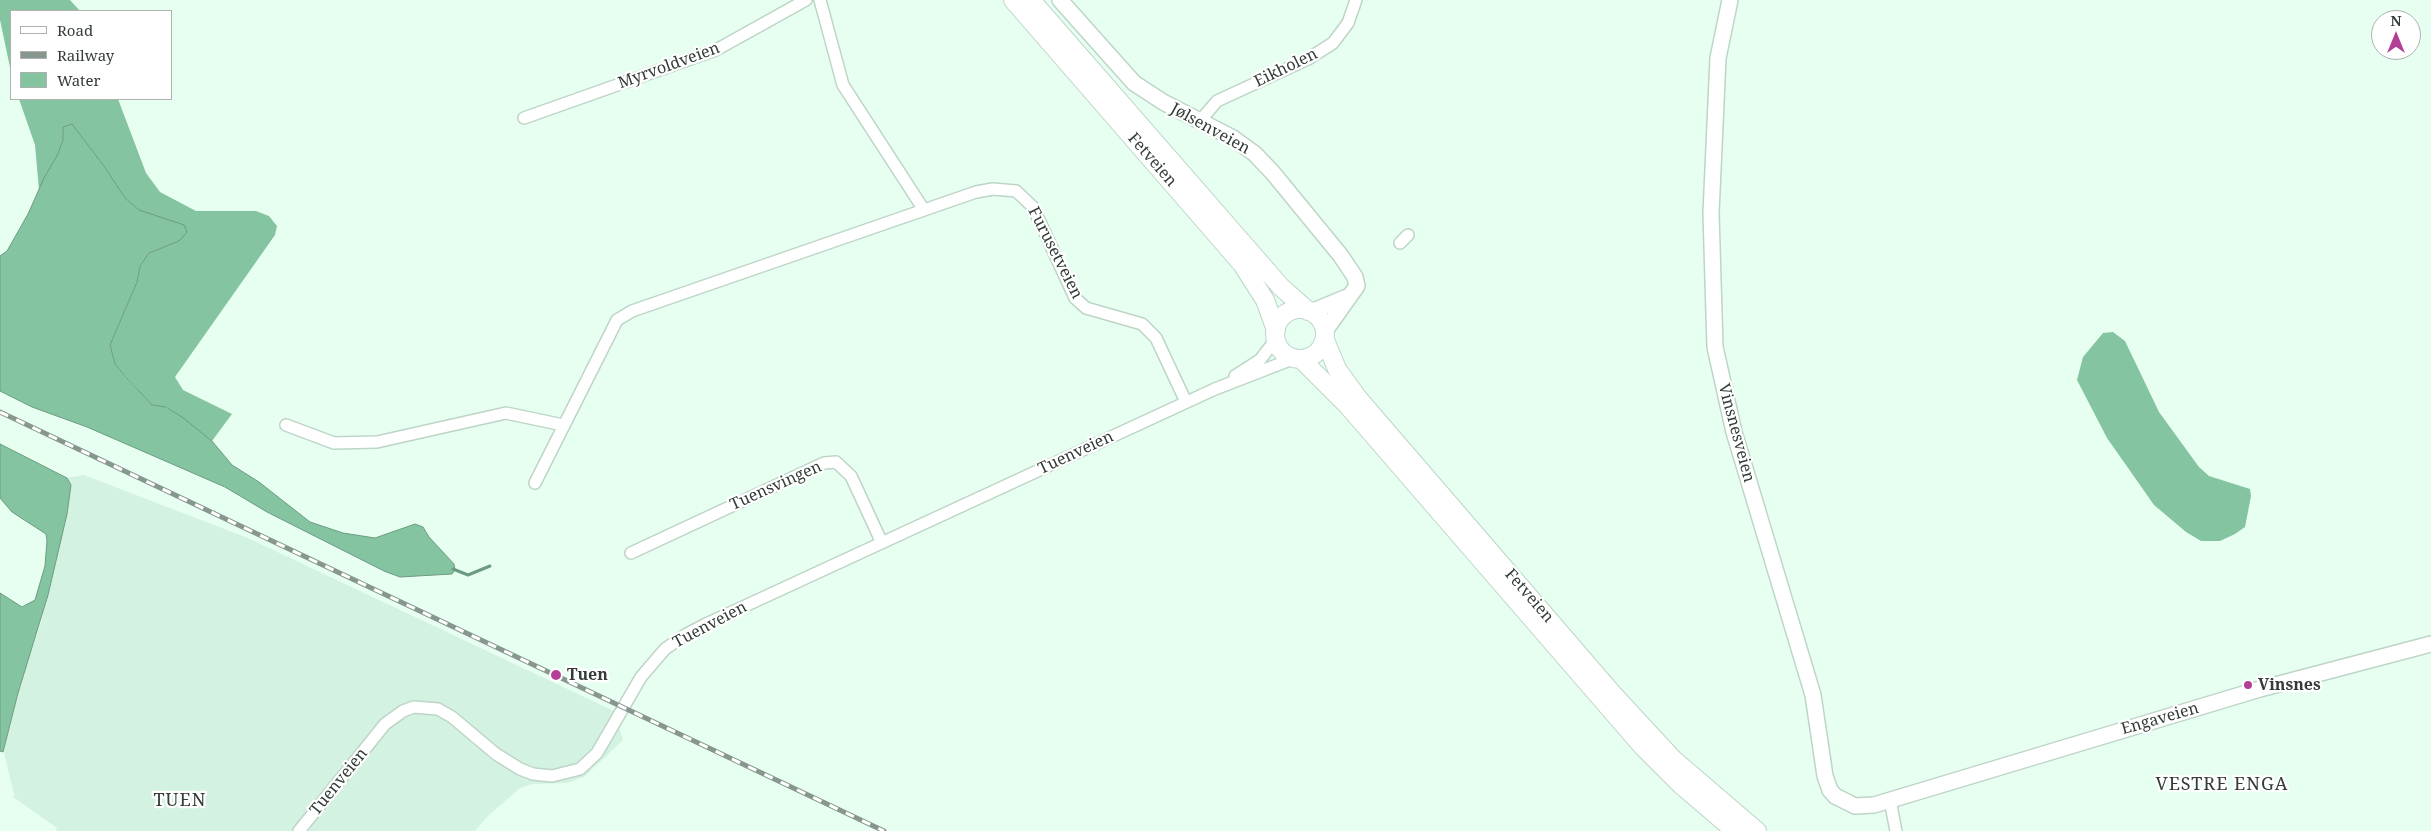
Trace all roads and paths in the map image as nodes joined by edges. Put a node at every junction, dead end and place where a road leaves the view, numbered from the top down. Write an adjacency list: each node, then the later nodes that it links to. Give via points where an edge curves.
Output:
1 (806, 0): 8 (street, Myrvoldveien, via 716,50)
2 (820, 0): 10 (street, via 843,85)
3 (1013, 0): 13 (highway, Fetveien, via 1242,264 1265,300)
4 (1031, 0): 12 (highway, Fetveien, via 1270,275)
5 (1060, 0): 9 (main road, Jølsenveien, via 1134,83 1151,96)
6 (1356, 0): 9 (street, Eikholen, via 1348,23 1333,43 1291,68 1221,98 1212,104)
7 (1730, 0): 24 (main road, Vinsnesveien, via 1718,58 1711,213 1712,321 1721,378 1734,432 1813,695 1827,784 1841,800 1855,806)
8 (524, 118)
9 (1200, 121): 11 (main road, Jølsenveien, via 1244,146 1273,173 1355,276 1356,286)
10 (924, 210): 17 (street, Furusetveien, via 985,190 1001,188 1021,194 1037,215 1075,298 1086,308 1142,324 1156,338); 19 (street, Furusetveien, via 632,311 617,320)
11 (1350, 295): 12 (main road); 14 (main road, Jølsenveien)
12 (1310, 312): 13 (highway, via 1288,313 1278,324); 14 (highway, via 1320,320)
13 (1276, 335): 15 (highway, via 1283,352); 16 (street, Tuenveien, via 1260,360)
14 (1325, 335): 15 (highway, via 1316,354); 27 (highway, Fetveien, via 1338,369 1358,398 1617,698 1684,770)
15 (1298, 359): 16 (street, Tuenveien); 26 (highway, Fetveien, via 1348,406 1643,747)
16 (1215, 389): 17 (street, Tuenveien)
17 (1186, 402): 21 (street, Tuenveien)
18 (286, 425): 19 (street, via 334,443 377,442 506,413)
19 (563, 425): 20 (street, Furusetveien)
20 (535, 483)
21 (882, 543): 22 (street, Tuensvingen, via 851,476 836,462 824,463); 25 (street, Tuenveien, via 706,624 665,649 641,677 597,753 580,769 552,776 533,774 496,754 438,709 414,707 385,724)
22 (631, 552)
23 (2431, 644): 24 (main road, Engaveien, via 2260,689)
24 (1890, 800): 28 (street)
25 (299, 831)
26 (1735, 831)
27 (1758, 831)
28 (1896, 831)

